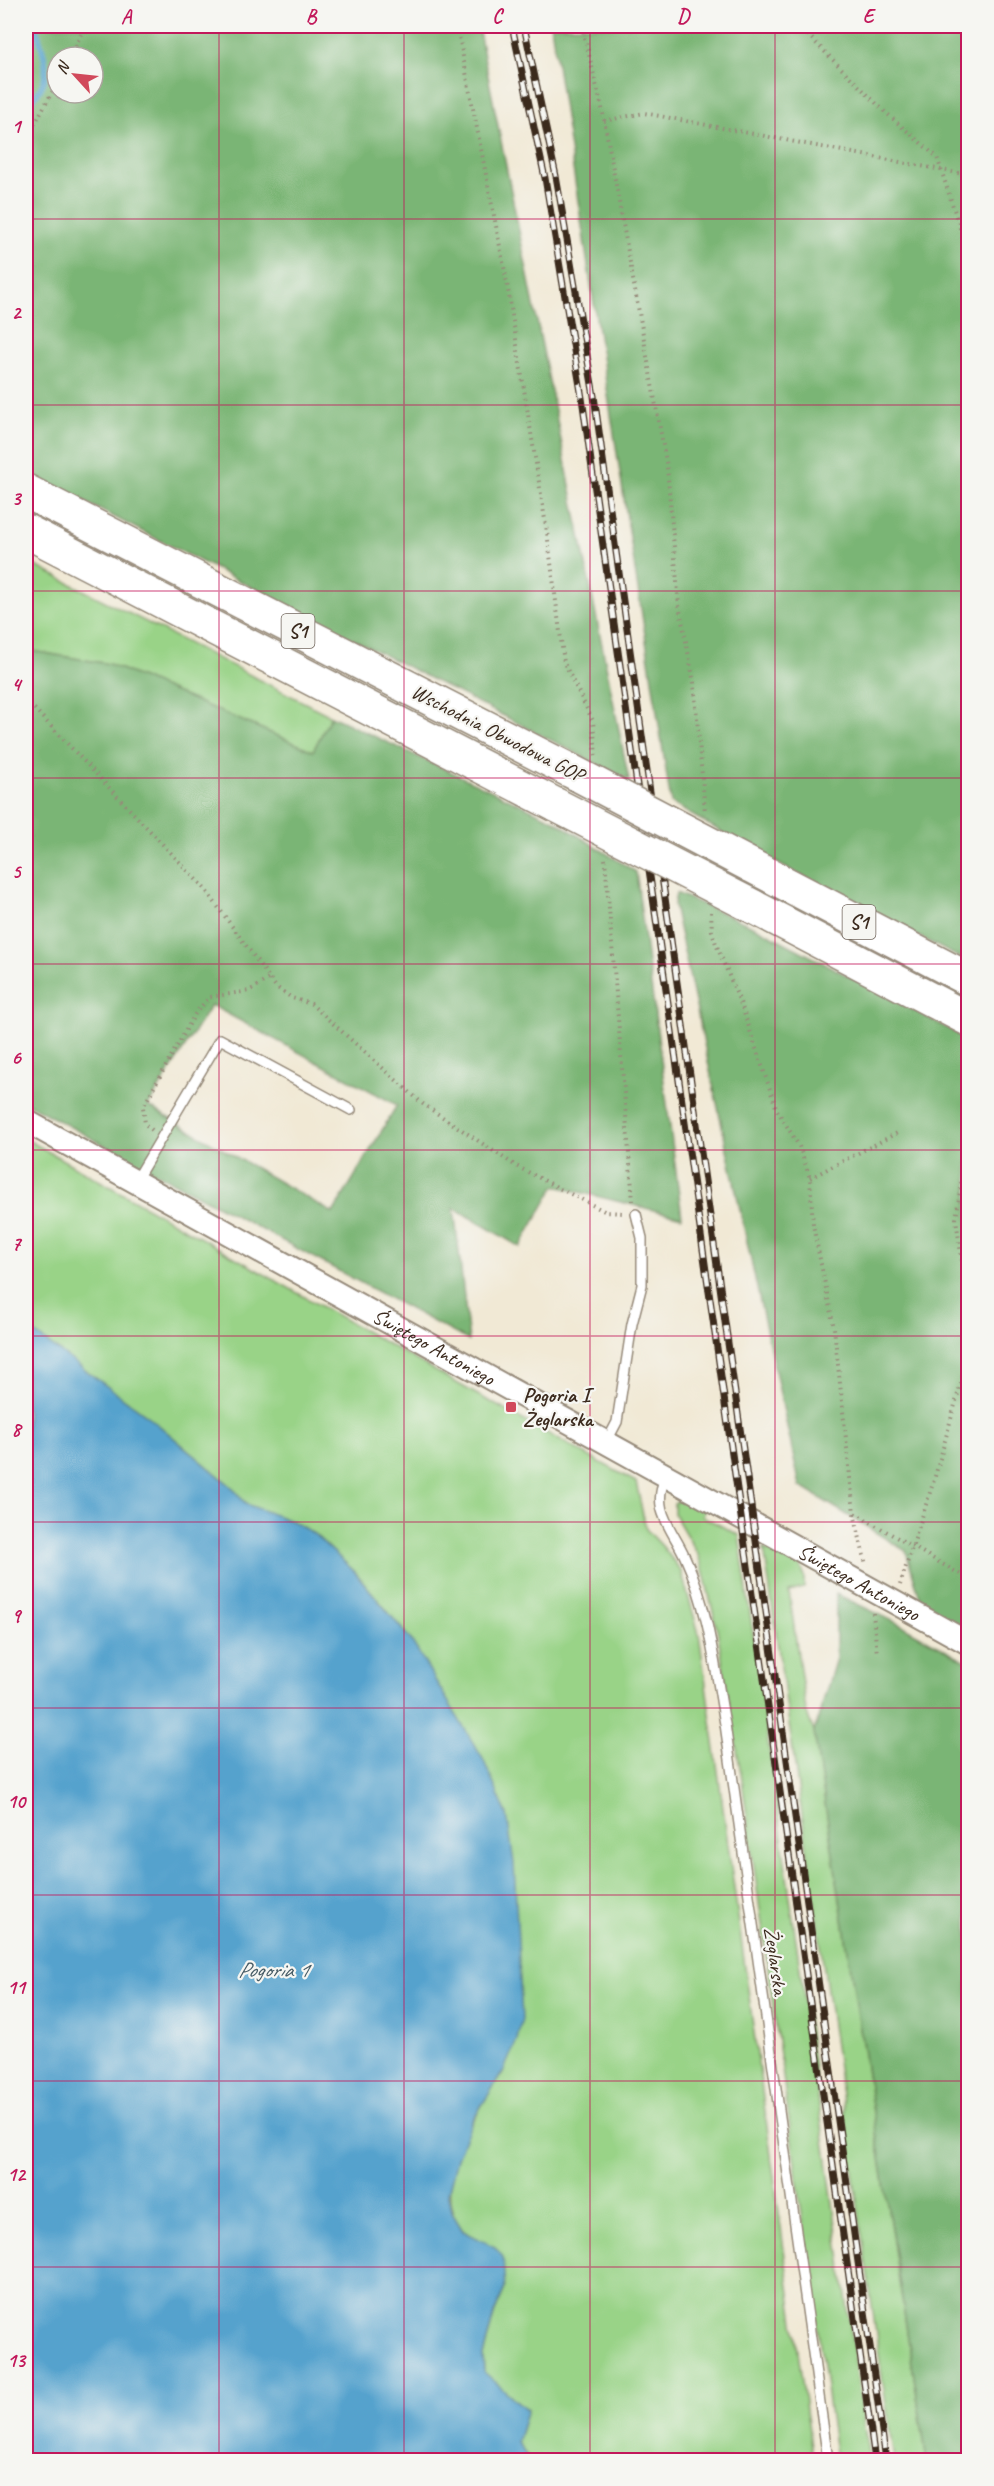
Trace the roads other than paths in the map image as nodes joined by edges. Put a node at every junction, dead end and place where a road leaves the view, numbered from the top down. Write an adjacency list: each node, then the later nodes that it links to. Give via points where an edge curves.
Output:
1 (26, 491): 3 (highway, Wschodnia Obwodowa GOP / S1, bridge, via 584,764 750,865)
2 (26, 531): 4 (highway, Wschodnia Obwodowa GOP / S1, bridge)
3 (969, 979)
4 (969, 1019)
5 (351, 1110): 7 (lane, via 220,1040)
6 (26, 1121): 7 (street, Świętego Antoniego)
7 (135, 1182): 9 (street, Świętego Antoniego)
8 (636, 1214): 9 (lane, via 642,1238 642,1285 617,1422)
9 (606, 1443): 10 (street, Świętego Antoniego)
10 (666, 1476): 11 (street, Świętego Antoniego); 12 (lane, Żeglarska, via 659,1493 661,1510 697,1586 725,1724)
11 (969, 1643)
12 (828, 2460)

